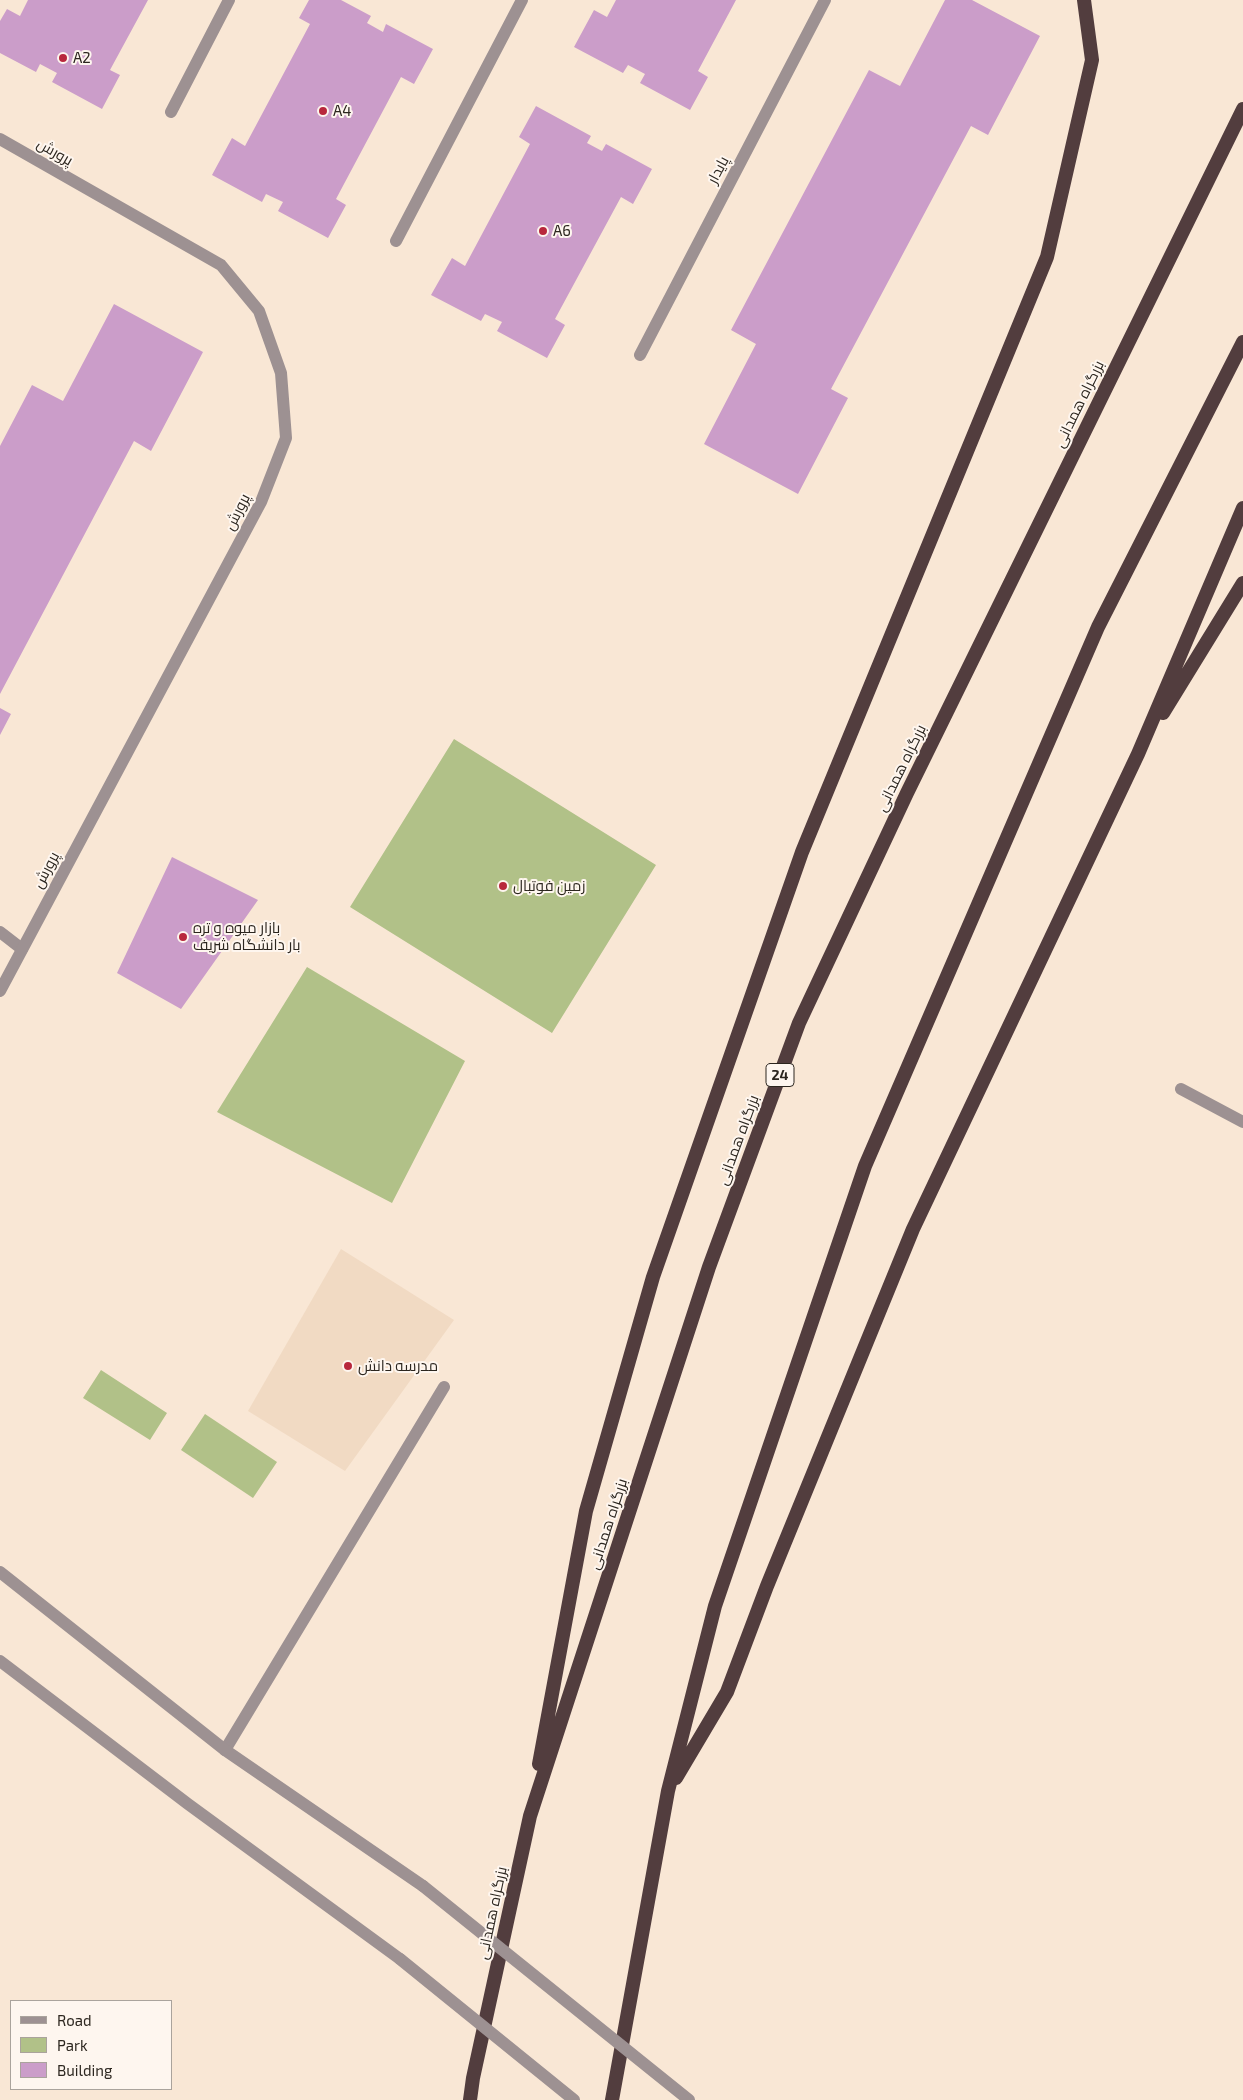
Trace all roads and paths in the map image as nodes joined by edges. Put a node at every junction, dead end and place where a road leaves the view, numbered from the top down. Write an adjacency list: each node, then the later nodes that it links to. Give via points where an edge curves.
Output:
1 (229, 0): 6 (street)
2 (522, 0): 8 (street)
3 (825, 0): 10 (street, پایدار)
4 (1084, 0): 24 (highway, via 1092,60 1047,257 802,852 654,1277 586,1510)
5 (1243, 109): 24 (highway, بزرگراه همدانی / 24, via 906,793 799,1023 709,1267)
6 (171, 112)
7 (0, 139): 15 (street, پرورش, via 221,266 259,311 281,373 286,438 261,502)
8 (396, 241)
9 (1243, 342): 23 (highway, via 1098,627 865,1166 715,1606)
10 (640, 354)
11 (1243, 508): 13 (highway)
12 (1243, 583): 13 (highway)
13 (1138, 754): 23 (highway, via 913,1229 727,1692)
14 (0, 932): 15 (street)
15 (22, 949): 16 (street, پرورش)
16 (0, 991)
17 (1181, 1088): 18 (street)
18 (1243, 1122)
19 (444, 1387): 22 (street)
20 (0, 1572): 22 (street)
21 (0, 1661): 26 (street, bridge, via 400,1959)
22 (225, 1750): 28 (street, bridge, via 423,1886)
23 (668, 1791): 27 (highway)
24 (530, 1816): 25 (highway, بزرگراه همدانی / 24, via 472,2078)
25 (470, 2100)
26 (574, 2100)
27 (612, 2100)
28 (689, 2100)

